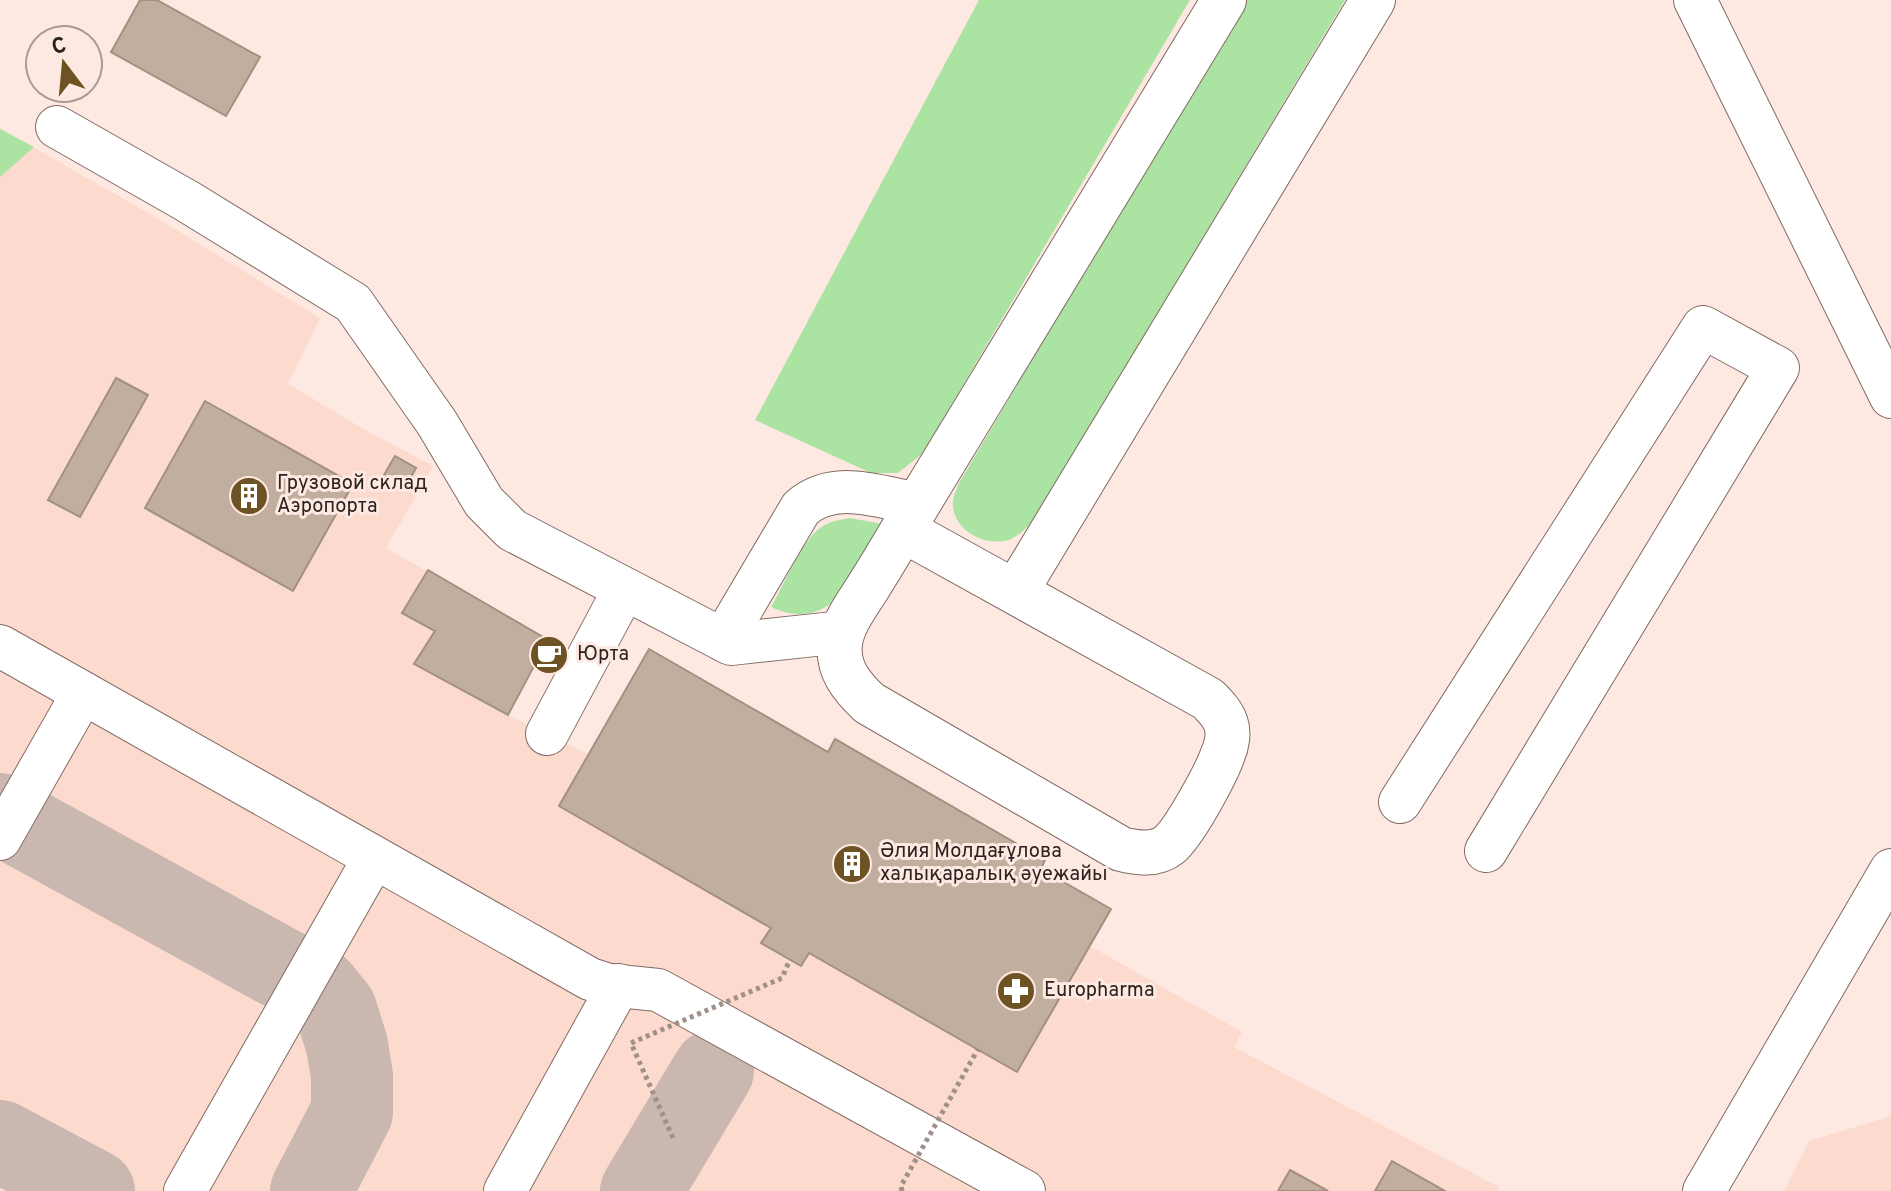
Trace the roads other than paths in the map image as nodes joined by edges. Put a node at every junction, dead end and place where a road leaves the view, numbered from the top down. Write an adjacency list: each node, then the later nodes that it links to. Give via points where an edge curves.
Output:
1 (1224, 0): 6 (main road)
2 (1373, 0): 8 (main road)
3 (1695, 0): 5 (lane)
4 (57, 127): 7 (lane, via 353,303 437,423 484,502 512,530)
5 (1891, 397)
6 (910, 517): 8 (main road); 9 (main road); 10 (lane, via 846,491 810,501)
7 (624, 590): 10 (lane); 13 (lane)
8 (1016, 591): 9 (main road, via 1219,709 1227,724 1223,756 1168,846 1153,852 1121,849 869,703 851,686 841,664)
9 (843, 632): 10 (lane, via 731,644)
10 (723, 640)
11 (0, 646): 12 (lane)
12 (83, 693): 15 (lane); 17 (lane)
13 (547, 734)
14 (1400, 802): 16 (lane, via 1703,327 1778,368)
15 (0, 839)
16 (1486, 851)
17 (374, 858): 19 (lane, via 590,979); 20 (lane)
18 (1891, 870): 23 (lane)
19 (619, 985): 21 (lane); 22 (lane, via 658,990)
20 (185, 1191)
21 (505, 1191)
22 (1024, 1191)
23 (1704, 1191)

